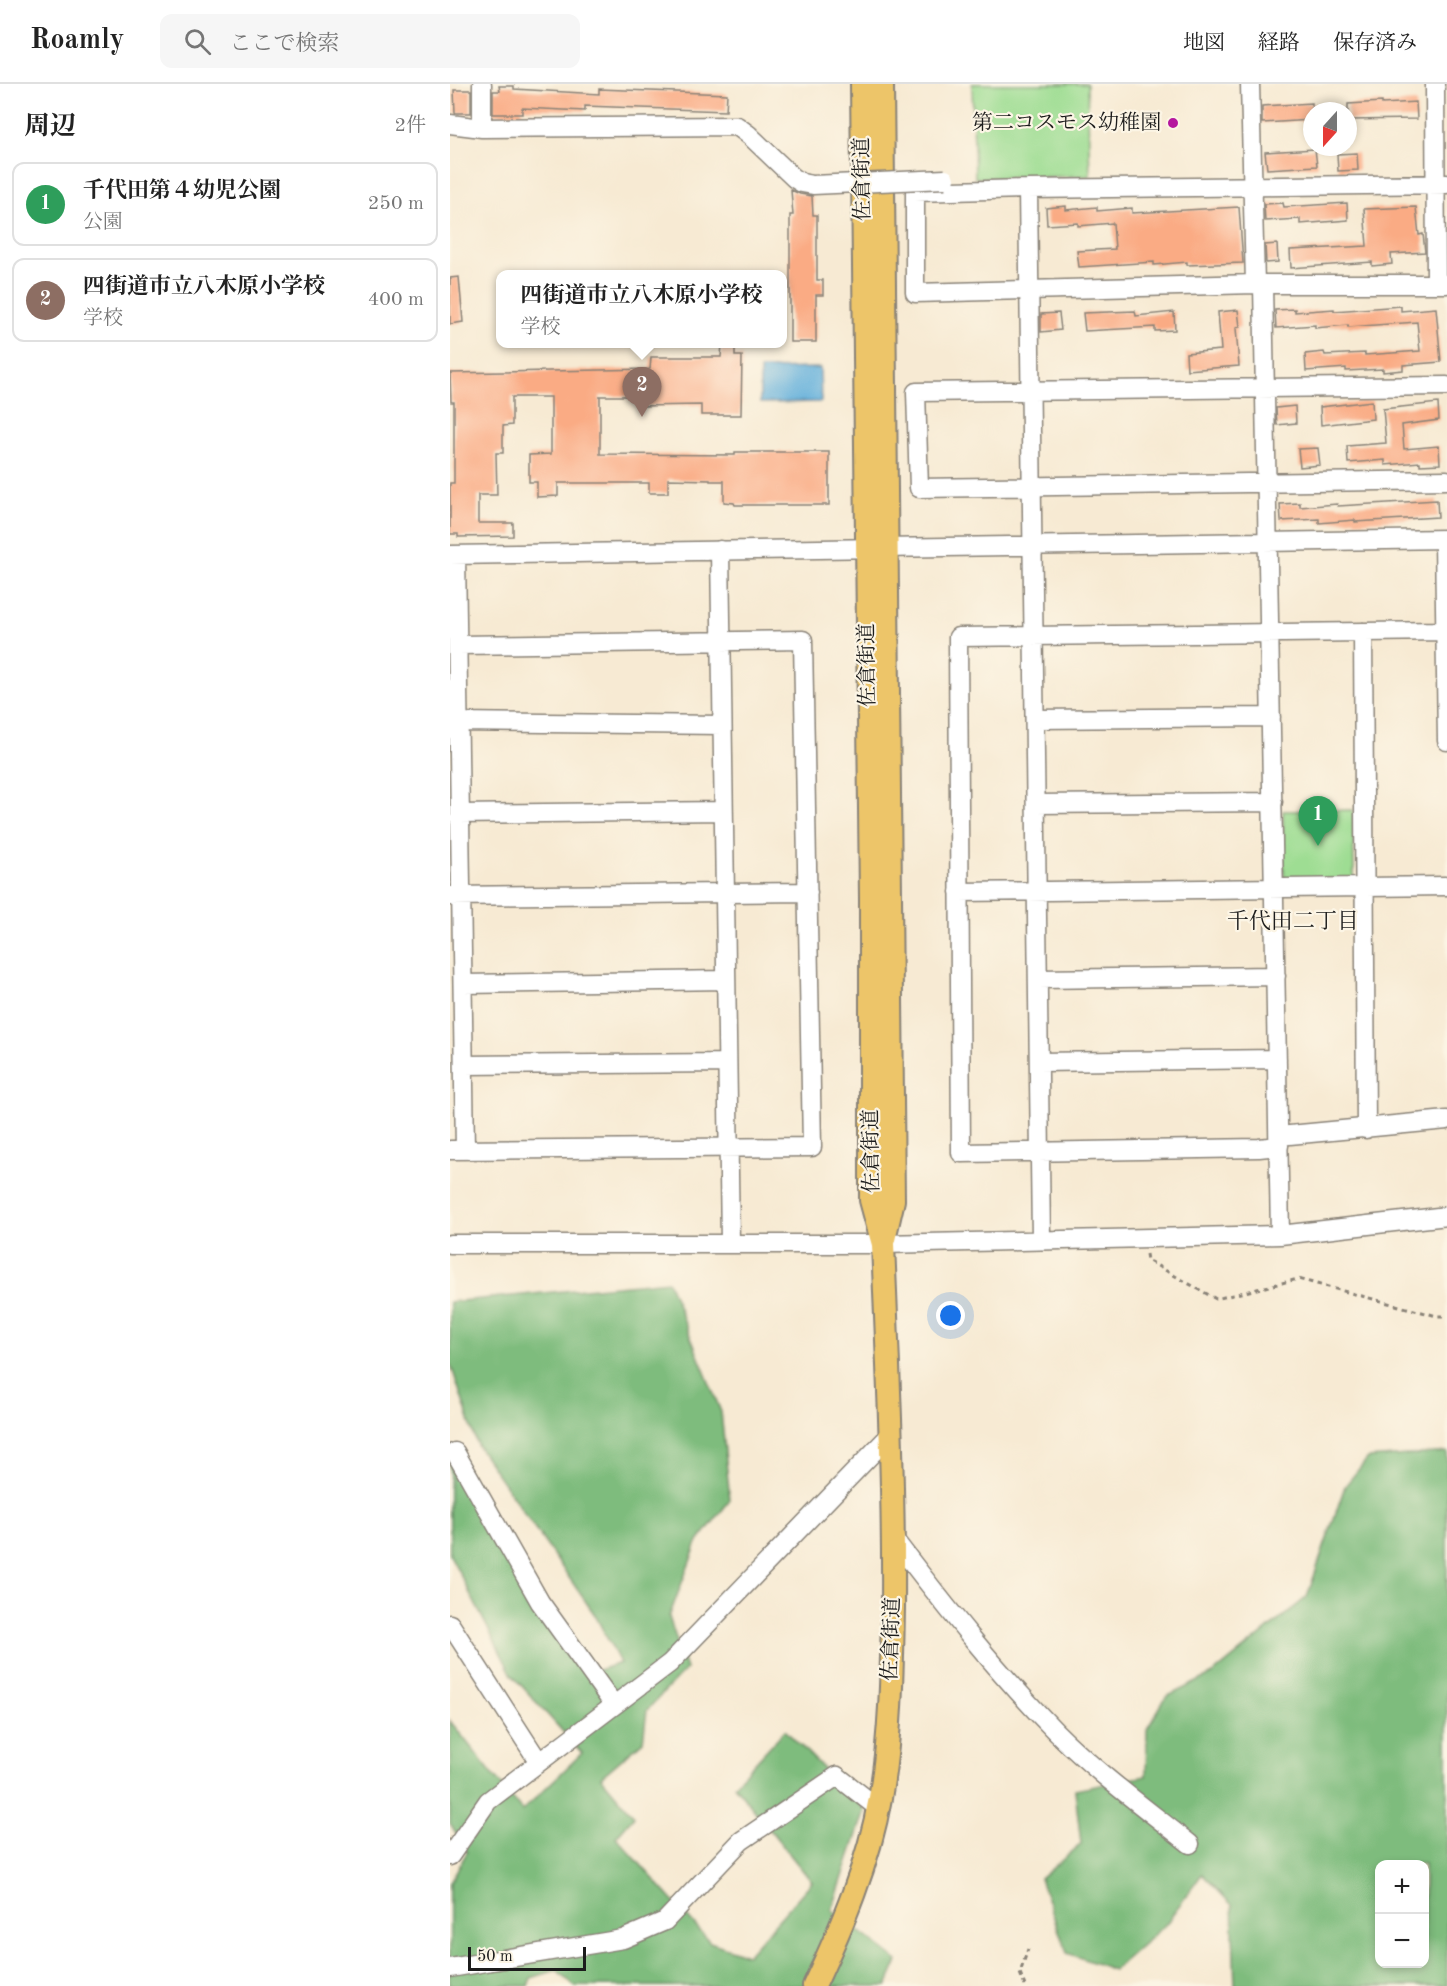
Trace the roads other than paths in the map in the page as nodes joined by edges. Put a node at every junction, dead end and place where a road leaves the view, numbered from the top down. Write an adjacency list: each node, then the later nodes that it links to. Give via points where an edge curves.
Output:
1 (482, 84): 7 (street)
2 (862, 84): 24 (main road, 佐倉街道)
3 (882, 84): 24 (main road, 佐倉街道)
4 (1250, 84): 9 (street)
5 (1434, 84): 8 (street)
6 (450, 124): 7 (street)
7 (482, 128): 11 (street, bridge, via 737,126 802,183 961,179)
8 (1441, 184): 9 (street); 13 (street)
9 (1252, 186): 10 (street); 12 (street)
10 (1028, 189): 11 (street); 14 (street)
11 (964, 191): 14 (street, via 915,192 915,293)
12 (1259, 284): 13 (street); 14 (street); 16 (street)
13 (1442, 284)
14 (1029, 291): 17 (street)
15 (1447, 386): 16 (street)
16 (1265, 388): 17 (street); 19 (street)
17 (1031, 391): 20 (street); 20 (street, via 916,392 918,488)
18 (1447, 480): 19 (street)
19 (1267, 483): 20 (street); 22 (street)
20 (1032, 486): 23 (street)
21 (1446, 540): 22 (street); 27 (street)
22 (1268, 542): 23 (street); 29 (street)
23 (1033, 545): 24 (street); 30 (street)
24 (877, 548): 25 (street); 70 (main road, 佐倉街道, via 894,1200)
25 (720, 550): 26 (street); 31 (street)
26 (453, 555): 32 (street)
27 (1445, 631): 28 (street); 37 (street)
28 (1363, 632): 29 (street); 44 (street)
29 (1270, 633): 30 (street); 33 (street)
30 (1034, 636): 34 (street); 48 (street, via 958,637)
31 (721, 641): 32 (street); 36 (street); 47 (street, via 803,640)
32 (458, 645): 35 (street)
33 (1271, 717): 34 (street); 39 (street)
34 (1035, 720): 40 (street)
35 (459, 722): 36 (street); 42 (street)
36 (722, 725): 41 (street)
37 (1447, 729): 38 (street)
38 (1447, 741)
39 (1273, 802): 40 (street); 45 (street)
40 (1036, 804): 46 (street)
41 (723, 811): 42 (street); 49 (street)
42 (460, 814): 50 (street)
43 (1447, 886): 44 (street)
44 (1365, 887): 45 (street); 60 (street)
45 (1274, 888): 46 (street); 51 (street)
46 (1037, 891): 48 (street); 52 (street)
47 (808, 892): 49 (street); 62 (street, via 812,1147)
48 (959, 892): 64 (street, via 961,1153)
49 (725, 893): 50 (street); 53 (street)
50 (456, 896): 54 (street)
51 (1276, 976): 52 (street); 55 (street)
52 (1038, 979): 56 (street)
53 (726, 980): 54 (street); 57 (street)
54 (463, 984): 58 (street)
55 (1277, 1059): 56 (street); 61 (street)
56 (1039, 1062): 64 (street)
57 (727, 1063): 58 (street); 62 (street)
58 (464, 1065): 63 (street)
59 (1447, 1120): 60 (street)
60 (1366, 1129): 61 (street)
61 (1279, 1141): 64 (street, via 1258,1148); 66 (street)
62 (728, 1148): 63 (street); 68 (street)
63 (458, 1150)
64 (1040, 1152): 67 (street)
65 (1447, 1216): 66 (street)
66 (1280, 1235): 67 (street)
67 (1041, 1239): 70 (street)
68 (730, 1243): 69 (street); 70 (street)
69 (450, 1244)
70 (883, 1244): 71 (main road, 佐倉街道)
71 (890, 1435): 73 (main road, 佐倉街道); 75 (street, via 670,1663)
72 (455, 1452): 75 (street, via 540,1602)
73 (894, 1539): 77 (main road, 佐倉街道, via 887,1746); 78 (street, via 961,1626 1058,1733)
74 (450, 1624): 76 (street)
75 (614, 1705): 76 (street)
76 (539, 1762): 79 (street, via 488,1801)
77 (878, 1808): 80 (street, via 837,1776 741,1841 665,1921 623,1939); 81 (main road, 佐倉街道, via 840,1931)
78 (1190, 1844)
79 (450, 1856)
80 (450, 1968)
81 (814, 1986)

